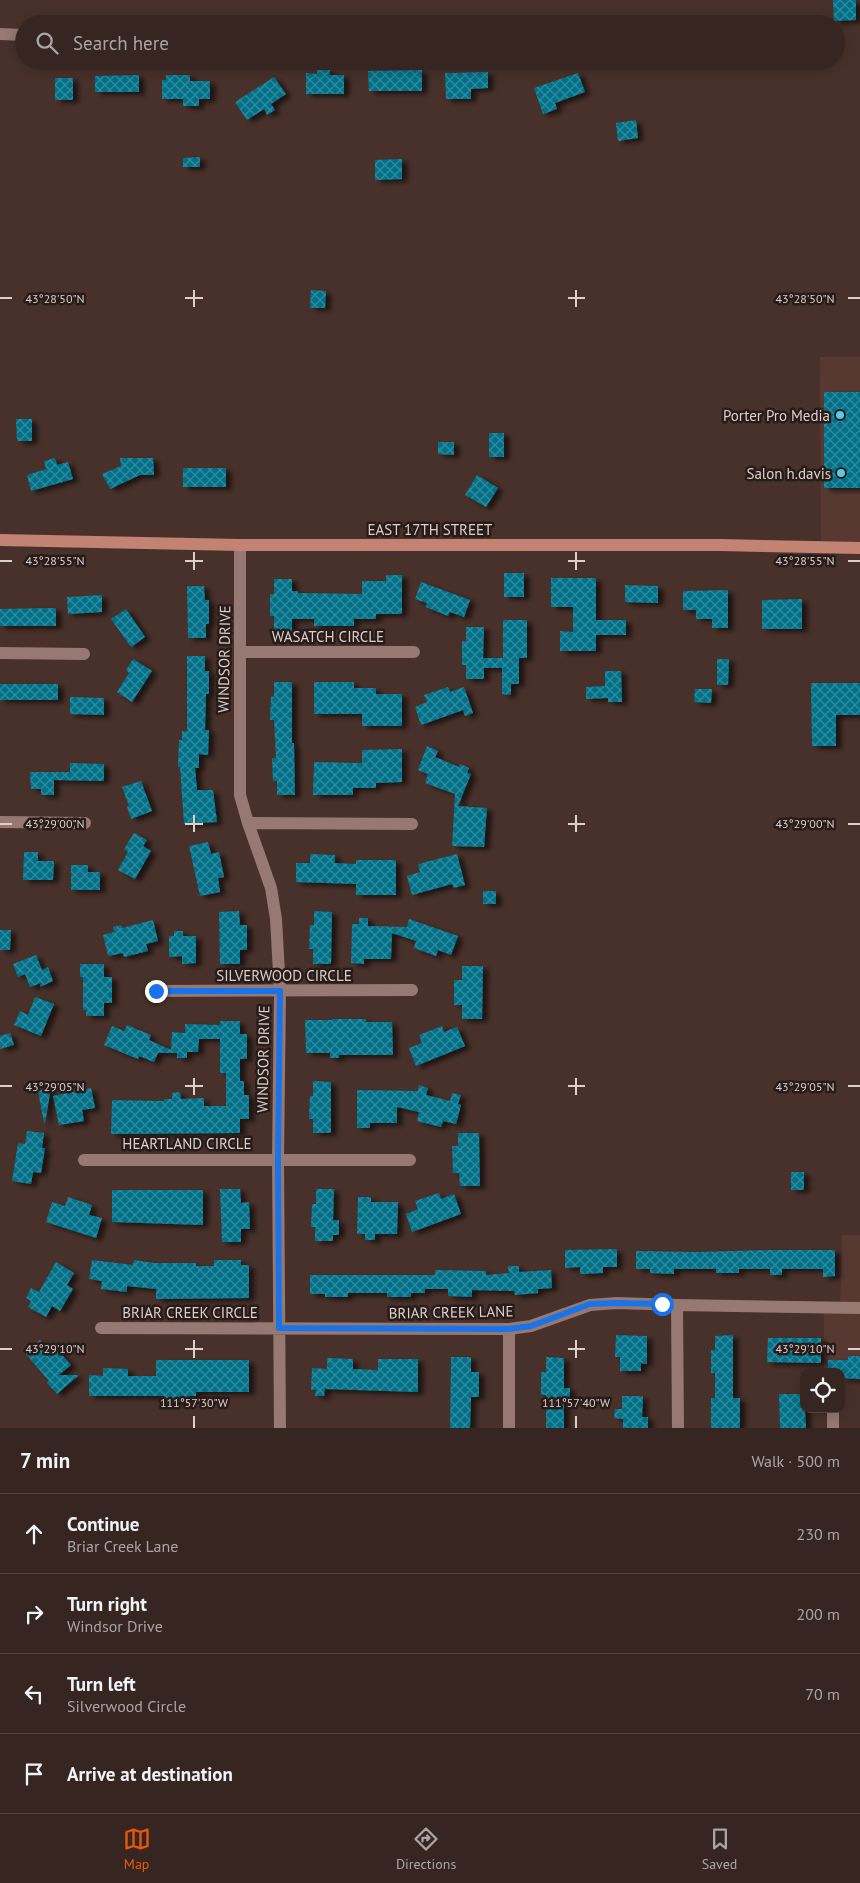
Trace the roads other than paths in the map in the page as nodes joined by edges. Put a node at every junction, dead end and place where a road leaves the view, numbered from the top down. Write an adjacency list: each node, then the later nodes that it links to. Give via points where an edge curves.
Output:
1 (0, 34): 2 (street)
2 (15, 35)
3 (0, 540): 4 (main road, EAST 17TH STREET)
4 (240, 545): 5 (main road, EAST 17TH STREET); 6 (street, WINDSOR DRIVE)
5 (860, 548)
6 (242, 652): 7 (street, WASATCH CIRCLE); 12 (street, WINDSOR DRIVE, via 240,795)
7 (414, 652)
8 (0, 653): 9 (street)
9 (84, 654)
10 (0, 822): 11 (street)
11 (84, 823)
12 (248, 823): 13 (street); 16 (street, WINDSOR DRIVE, via 271,888)
13 (412, 824)
14 (412, 990): 16 (street, SILVERWOOD CIRCLE)
15 (156, 991): 16 (street, SILVERWOOD CIRCLE)
16 (280, 991): 18 (street, WINDSOR DRIVE)
17 (84, 1160): 18 (street, HEARTLAND CIRCLE)
18 (278, 1160): 19 (street, HEARTLAND CIRCLE); 23 (street, WINDSOR DRIVE)
19 (410, 1160)
20 (678, 1305): 21 (street, BRIAR CREEK LANE); 24 (street, BRIAR CREEK LANE, via 590,1304 531,1326); 28 (street)
21 (860, 1308)
22 (101, 1328): 23 (street, BRIAR CREEK CIRCLE)
23 (279, 1328): 24 (street, BRIAR CREEK LANE); 26 (street, WINDSOR DRIVE)
24 (508, 1329): 27 (street)
25 (833, 1413): 29 (street)
26 (280, 1428)
27 (509, 1428)
28 (678, 1428)
29 (833, 1428)

